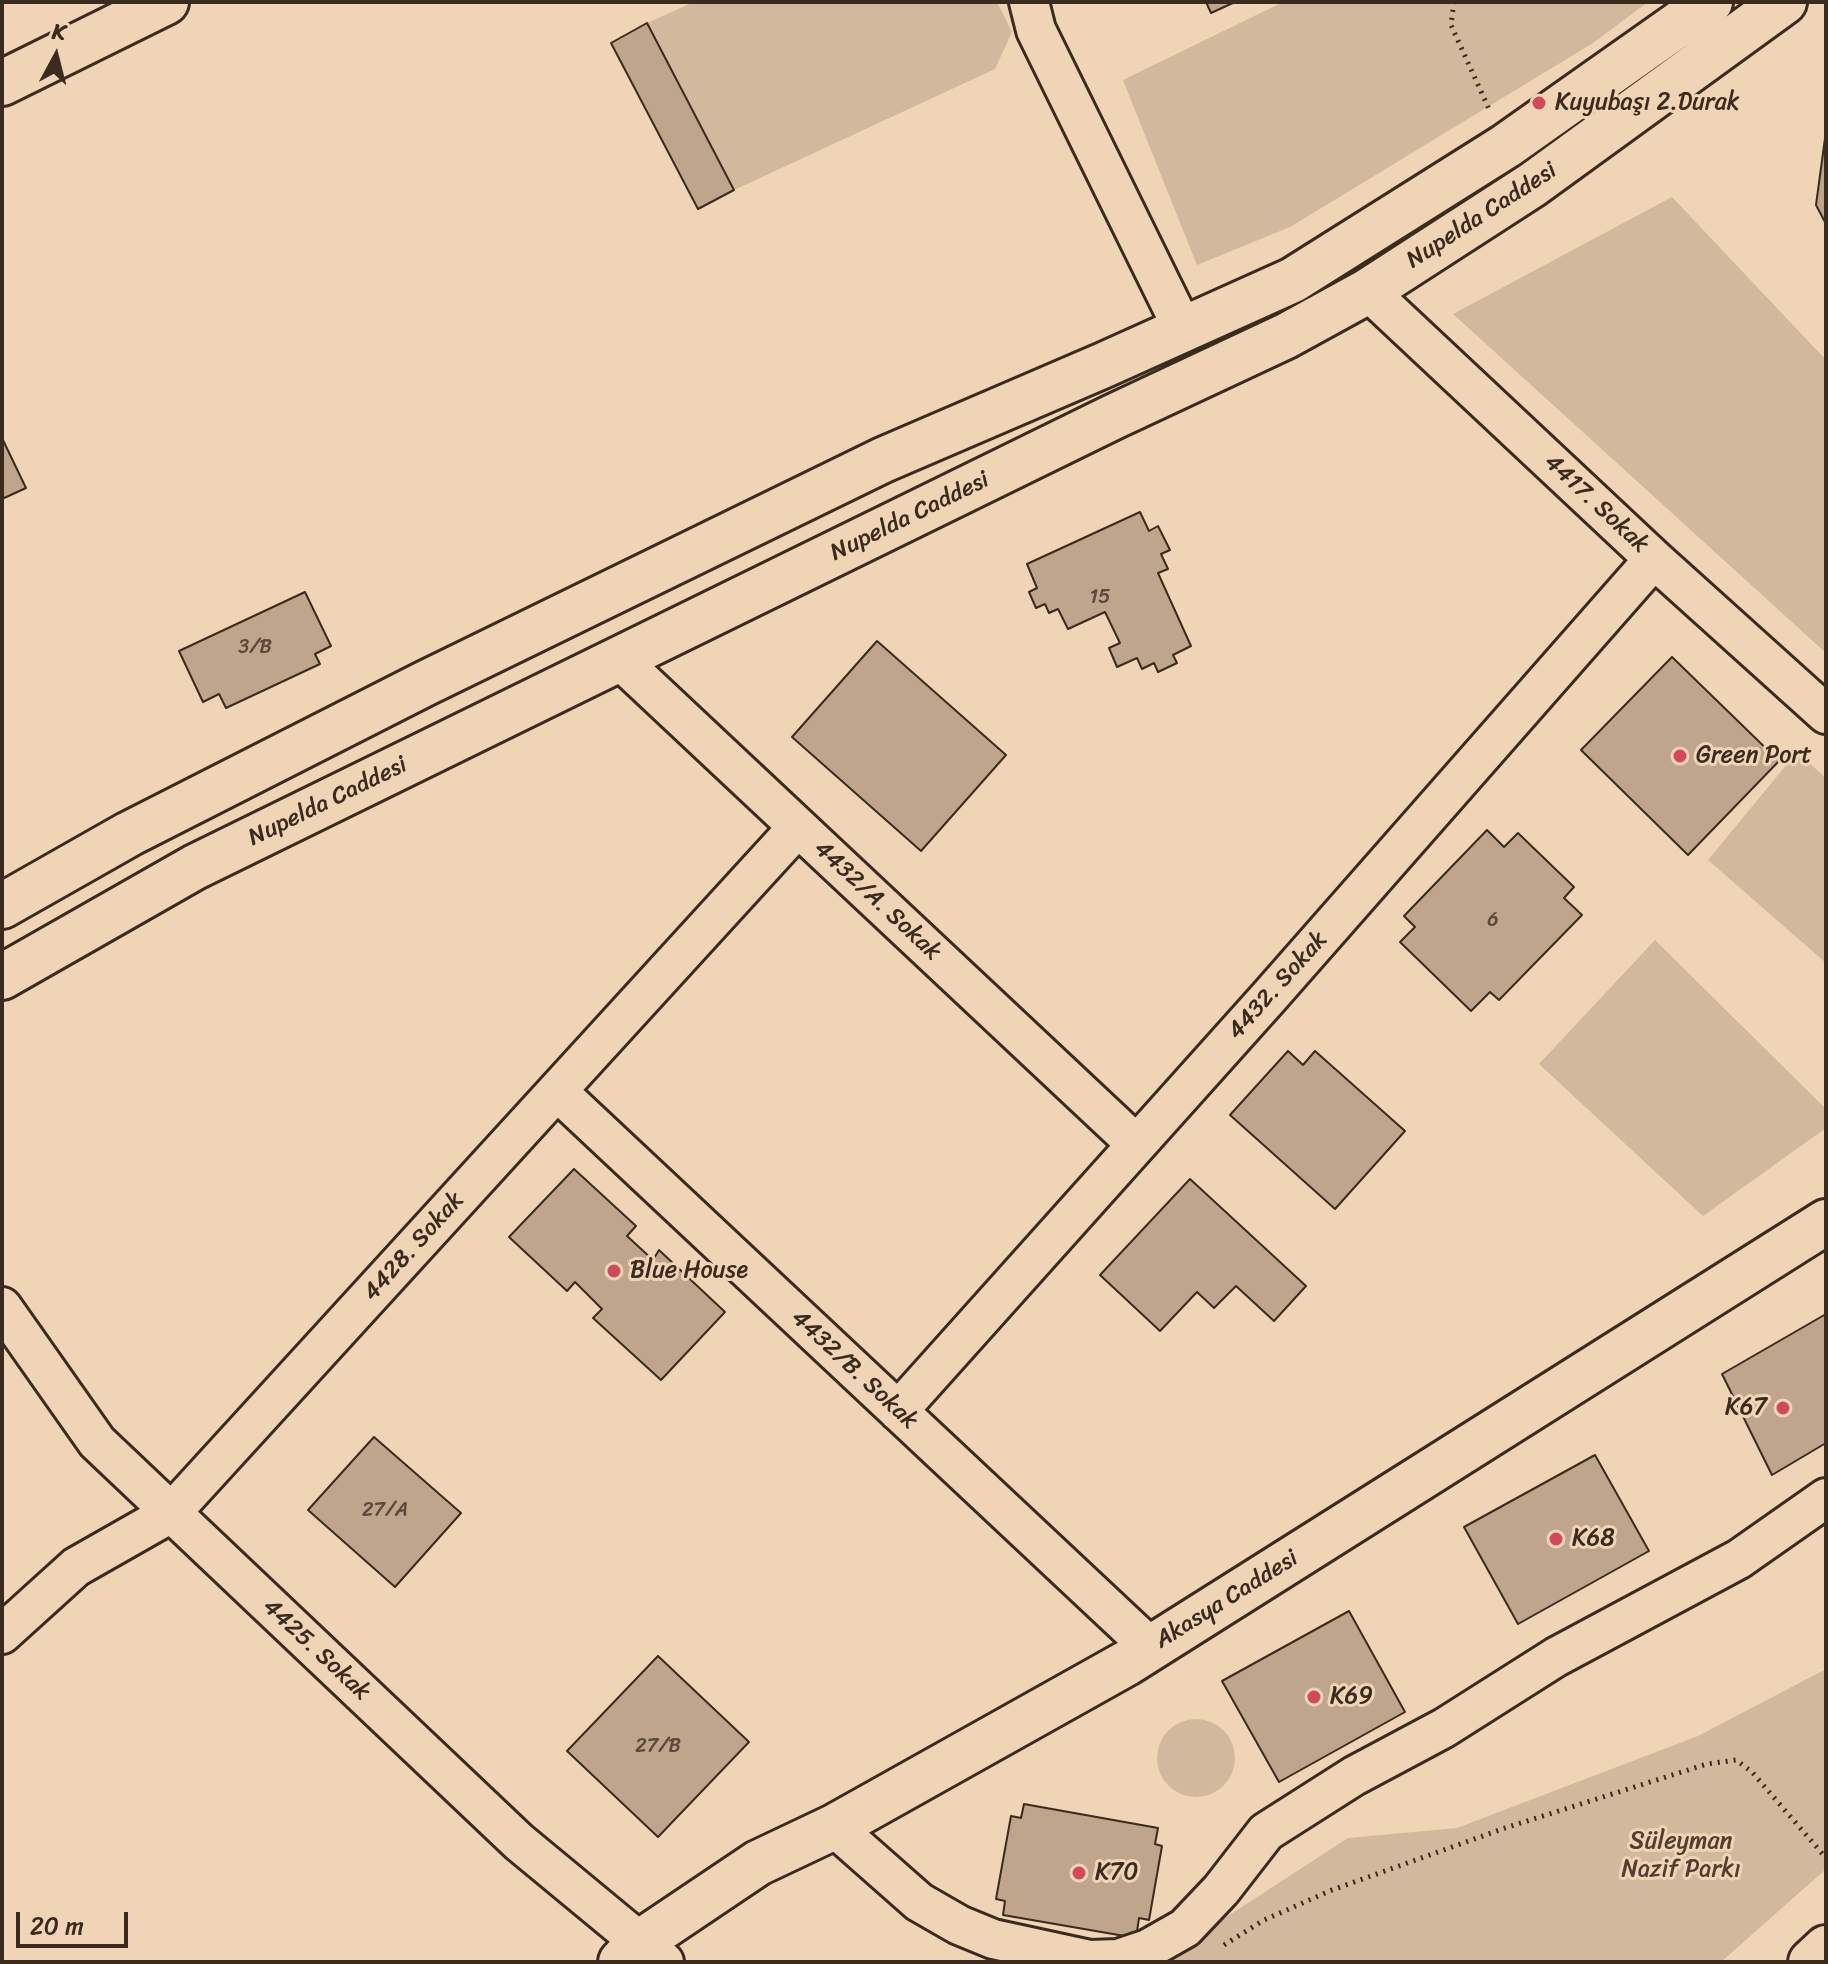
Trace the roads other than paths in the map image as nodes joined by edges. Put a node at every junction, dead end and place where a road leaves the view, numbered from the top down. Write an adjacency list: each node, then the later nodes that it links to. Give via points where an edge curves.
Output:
1 (1029, 2): 7 (street, via 1036,30)
2 (1710, 2): 7 (street, Nupelda Caddesi, via 1506,146 1293,280)
3 (1784, 2): 6 (street, Nupelda Caddesi, via 1532,185)
4 (151, 6): 5 (street)
5 (2, 83)
6 (1368, 291): 8 (street, 4417. Sokak); 9 (street, Nupelda Caddesi, via 1286,336)
7 (1183, 329): 12 (street, Nupelda Caddesi, via 883,460 497,648 129,834)
8 (1654, 559): 10 (street, 4417. Sokak); 15 (street, 4432. Sokak)
9 (619, 659): 11 (street, 4432/A. Sokak); 13 (street, Nupelda Caddesi, via 195,867)
10 (1826, 714)
11 (798, 827): 14 (street, 4428. Sokak); 15 (street, 4432/A. Sokak)
12 (2, 906)
13 (2, 977)
14 (557, 1091): 18 (street, 4432/B. Sokak); 20 (street, 4428. Sokak)
15 (1136, 1144): 18 (street, 4432. Sokak)
16 (1826, 1222): 22 (street, Akasya Caddesi)
17 (2, 1307): 20 (street, 4425. Sokak, via 97,1442)
18 (898, 1411): 22 (street, 4432/B. Sokak)
19 (1826, 1498): 23 (street, via 1739,1559 1556,1657 1266,1832 1185,1928 1118,1959 1090,1960 993,1939 959,1925 919,1902)
20 (171, 1513): 21 (street, 4428. Sokak, via 76,1567); 25 (street, 4425. Sokak)
21 (2, 1634)
22 (1151, 1648): 23 (street, Akasya Caddesi)
23 (834, 1827): 25 (street, Akasya Caddesi, via 758,1863)
24 (1826, 1948): 26 (street)
25 (641, 1956)
26 (1811, 1962)

